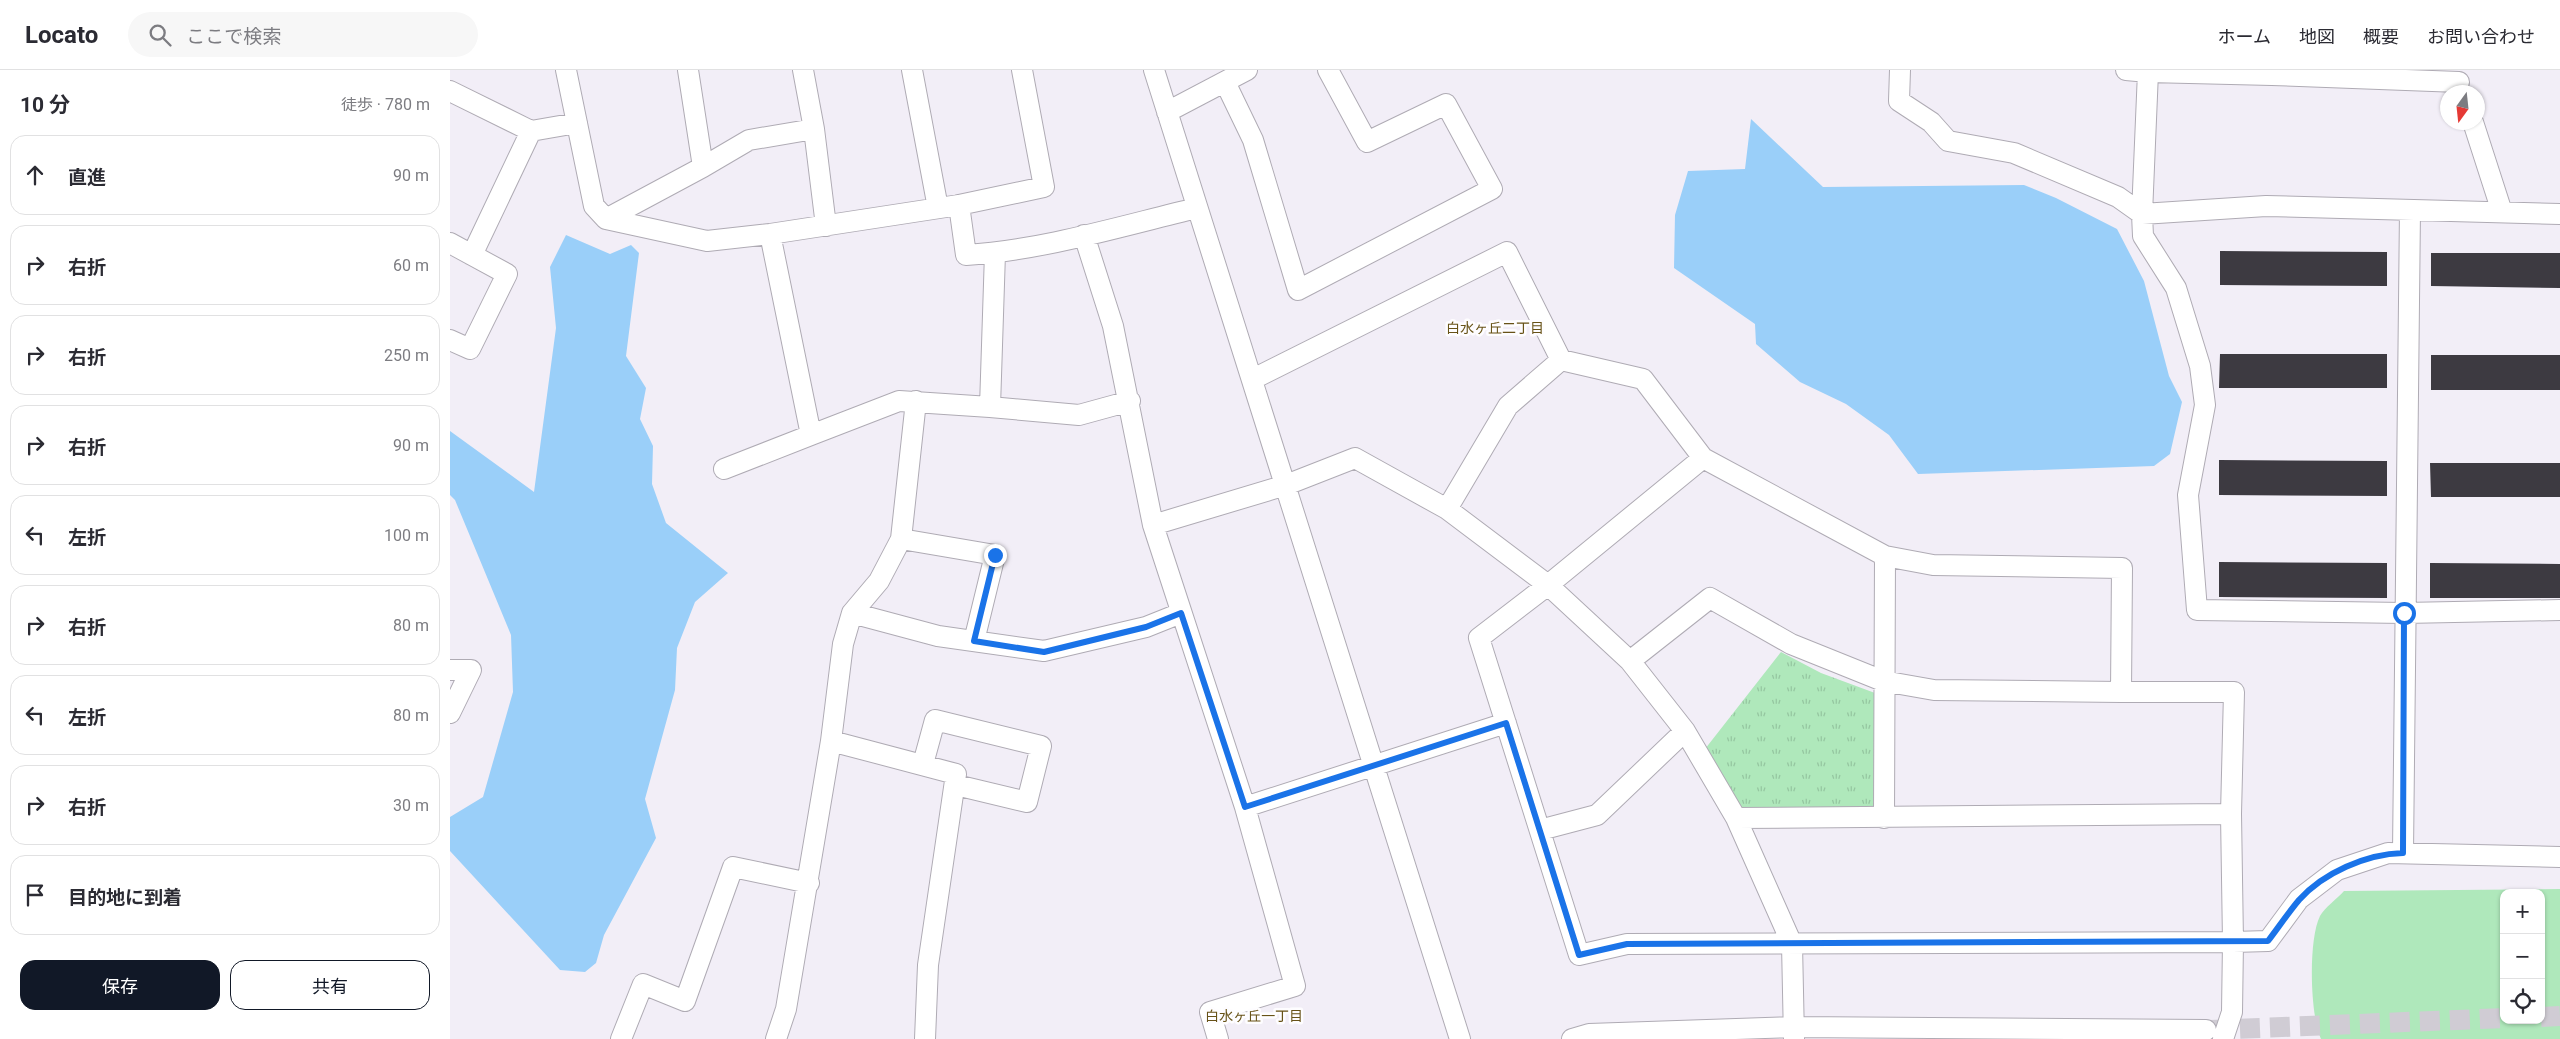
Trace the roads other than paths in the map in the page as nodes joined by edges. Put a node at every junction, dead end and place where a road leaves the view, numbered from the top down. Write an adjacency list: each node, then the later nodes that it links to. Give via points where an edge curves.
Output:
1 (566, 70): 17 (street)
2 (688, 70): 21 (street)
3 (803, 70): 18 (street)
4 (912, 70): 23 (street)
5 (1022, 70): 22 (street, via 1044,188)
6 (1154, 70): 16 (street)
7 (1247, 70): 13 (street)
8 (1328, 70): 13 (street, via 1367,142 1446,104 1492,189 1298,290 1253,140)
9 (1900, 70): 27 (street, via 1899,101 1931,122 1948,141 2014,153 2118,197)
10 (2126, 70): 11 (street)
11 (2148, 72): 12 (street); 27 (street)
12 (2272, 73): 14 (street)
13 (1224, 82): 16 (street)
14 (2459, 82)
15 (450, 91): 20 (street)
16 (1167, 112): 24 (street)
17 (577, 123): 20 (street); 29 (street, via 594,206)
18 (814, 129): 21 (street, via 750,140); 30 (street)
19 (2476, 130): 26 (street)
20 (530, 131): 35 (street)
21 (703, 167): 29 (street)
22 (959, 205): 23 (street); 34 (street, via 966,254)
23 (938, 208): 30 (street)
24 (1197, 208): 32 (street); 38 (street)
25 (2410, 210): 26 (street); 27 (street, via 2266,206); 54 (street)
26 (2502, 212): 28 (street)
27 (2142, 214): 54 (street, via 2143,236 2176,288 2200,366 2205,405 2188,495 2197,610)
28 (2560, 214)
29 (606, 219): 31 (street, via 707,241)
30 (826, 226): 31 (street)
31 (770, 234): 42 (street)
32 (1084, 235): 34 (street); 40 (street, via 1113,326)
33 (450, 243): 35 (street)
34 (995, 253): 41 (street)
35 (472, 255): 36 (street, via 506,274 470,349)
36 (450, 340)
37 (1561, 360): 38 (street, via 1507,252); 43 (street, via 1643,378); 46 (street, via 1508,406)
38 (1253, 379): 45 (street)
39 (916, 401): 41 (street); 42 (street, via 899,401); 48 (street)
40 (1130, 401): 41 (street, via 1079,415); 47 (street)
41 (990, 407)
42 (811, 435): 44 (street)
43 (1703, 458): 49 (street); 50 (street)
44 (724, 469)
45 (1286, 485): 46 (street, via 1355,458); 47 (street); 65 (street)
46 (1447, 509): 50 (street)
47 (1153, 525): 53 (street)
48 (901, 539): 52 (street, via 879,581); 55 (street, via 995,555)
49 (1885, 556): 58 (street); 59 (street, via 1933,565 2122,568)
50 (1548, 585): 56 (street); 61 (street, via 1479,638)
51 (2560, 610): 54 (street)
52 (852, 613): 55 (street, via 938,636); 63 (street, via 843,644)
53 (1181, 613): 55 (street, via 1146,627 1044,652); 67 (street)
54 (2404, 613): 72 (street)
55 (974, 641)
56 (1630, 661): 58 (street, via 1710,598 1790,644); 62 (street)
57 (450, 670): 60 (street, via 471,670)
58 (1883, 681): 59 (street, via 1934,690); 70 (street)
59 (2121, 692): 68 (street, via 2234,692)
60 (450, 713)
61 (1506, 723): 65 (street); 71 (street)
62 (1685, 732): 69 (street); 71 (street, via 1597,815)
63 (832, 742): 64 (street); 74 (street)
64 (923, 764): 66 (street, via 956,774); 66 (street, via 935,720 1041,746 1027,802)
65 (1374, 766): 67 (street); 83 (street)
66 (956, 785): 81 (street, via 928,965)
67 (1245, 807): 82 (street, via 1295,986 1210,1012)
68 (2231, 814): 70 (street); 75 (street)
69 (1736, 818): 70 (street); 76 (street)
70 (1884, 818)
71 (1540, 830): 76 (street, via 1579,955 1627,944)
72 (2403, 853): 73 (street); 75 (street, via 2388,854 2337,870 2299,899 2268,941)
73 (2560, 857)
74 (809, 883): 79 (street, via 733,867 685,1001 643,984); 80 (street, via 786,1009)
75 (2233, 942): 76 (street); 78 (street, via 2232,1012)
76 (1792, 944): 77 (street)
77 (1794, 1033): 78 (street); 84 (street, via 1589,1034)
78 (2214, 1035)
79 (621, 1039)
80 (776, 1039)
81 (925, 1039)
82 (1218, 1039)
83 (1460, 1039)
84 (1572, 1039)

